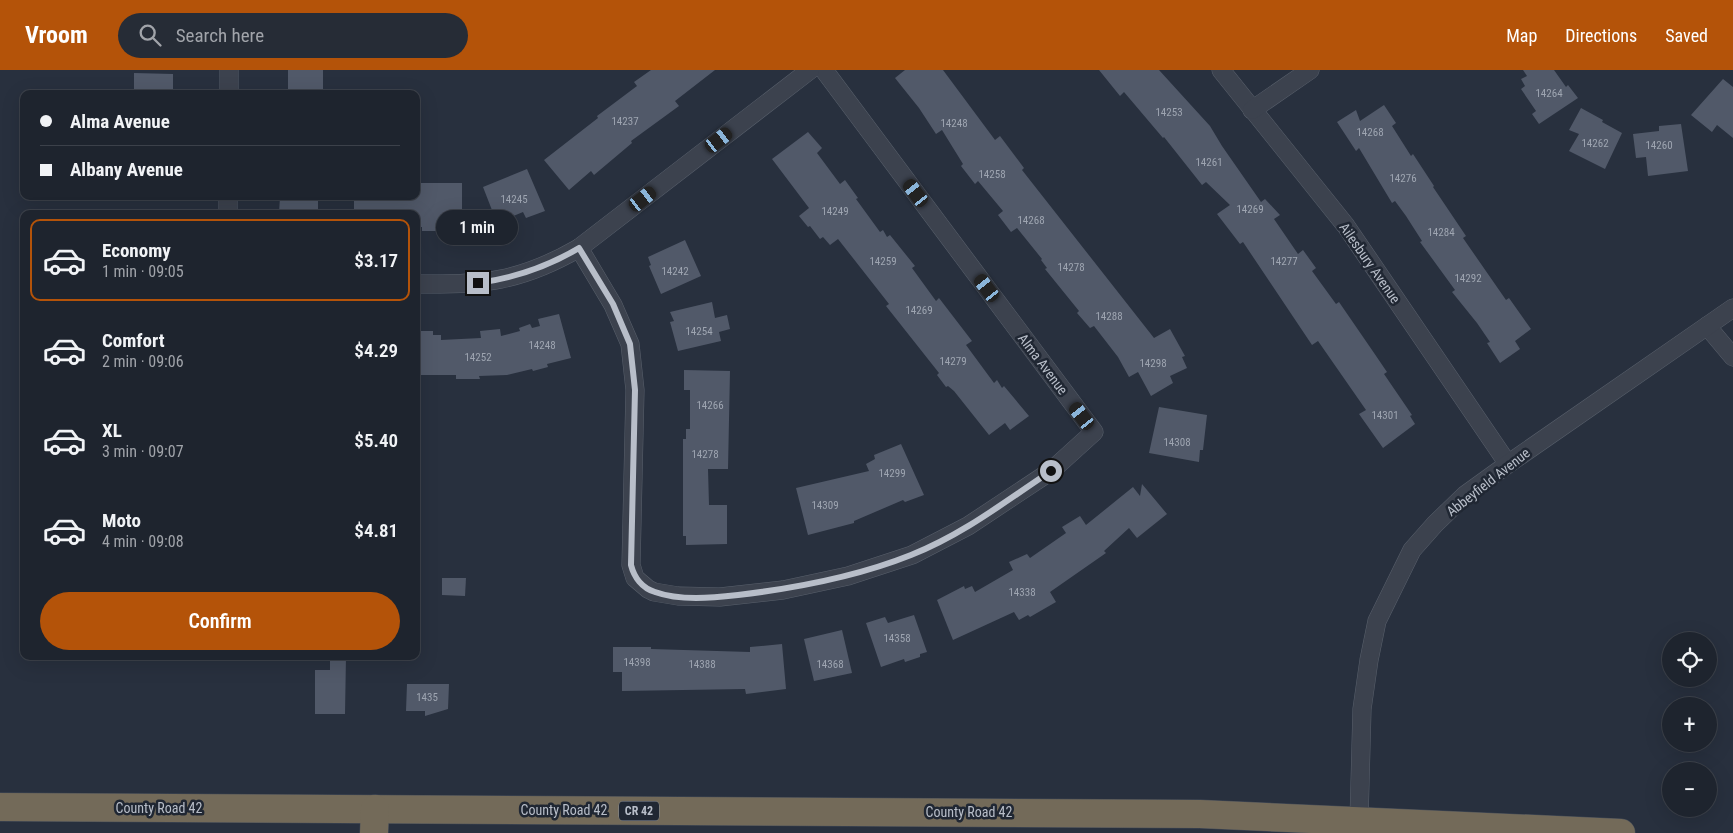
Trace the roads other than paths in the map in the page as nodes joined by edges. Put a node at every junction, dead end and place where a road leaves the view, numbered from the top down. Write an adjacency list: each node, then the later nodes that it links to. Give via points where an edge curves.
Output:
1 (229, 70): 6 (street)
2 (810, 70): 8 (street)
3 (824, 70): 8 (street, Alma Avenue, via 1094,432 1051,471 968,526 912,555 848,576 783,590 720,597 654,592 635,578 631,565 635,390 630,344 613,304)
4 (1221, 70): 7 (street, Ailesbury Avenue)
5 (1310, 70): 7 (street)
6 (229, 90)
7 (1252, 110): 13 (street, Ailesbury Avenue, via 1346,226)
8 (579, 248): 9 (street, via 543,267 504,279)
9 (420, 284)
10 (1733, 308): 11 (street, Abbeyfield Avenue)
11 (1707, 326): 12 (street); 13 (street, Abbeyfield Avenue)
12 (1733, 357)
13 (1508, 464): 16 (street, Abbeyfield Avenue, via 1465,495 1412,550 1377,621 1362,709)
14 (0, 808): 15 (highway, County Road 42 / CR 42)
15 (374, 821): 16 (highway, County Road 42 / CR 42, via 1110,813 1279,817)
16 (1358, 827): 17 (highway)
17 (1621, 833)

